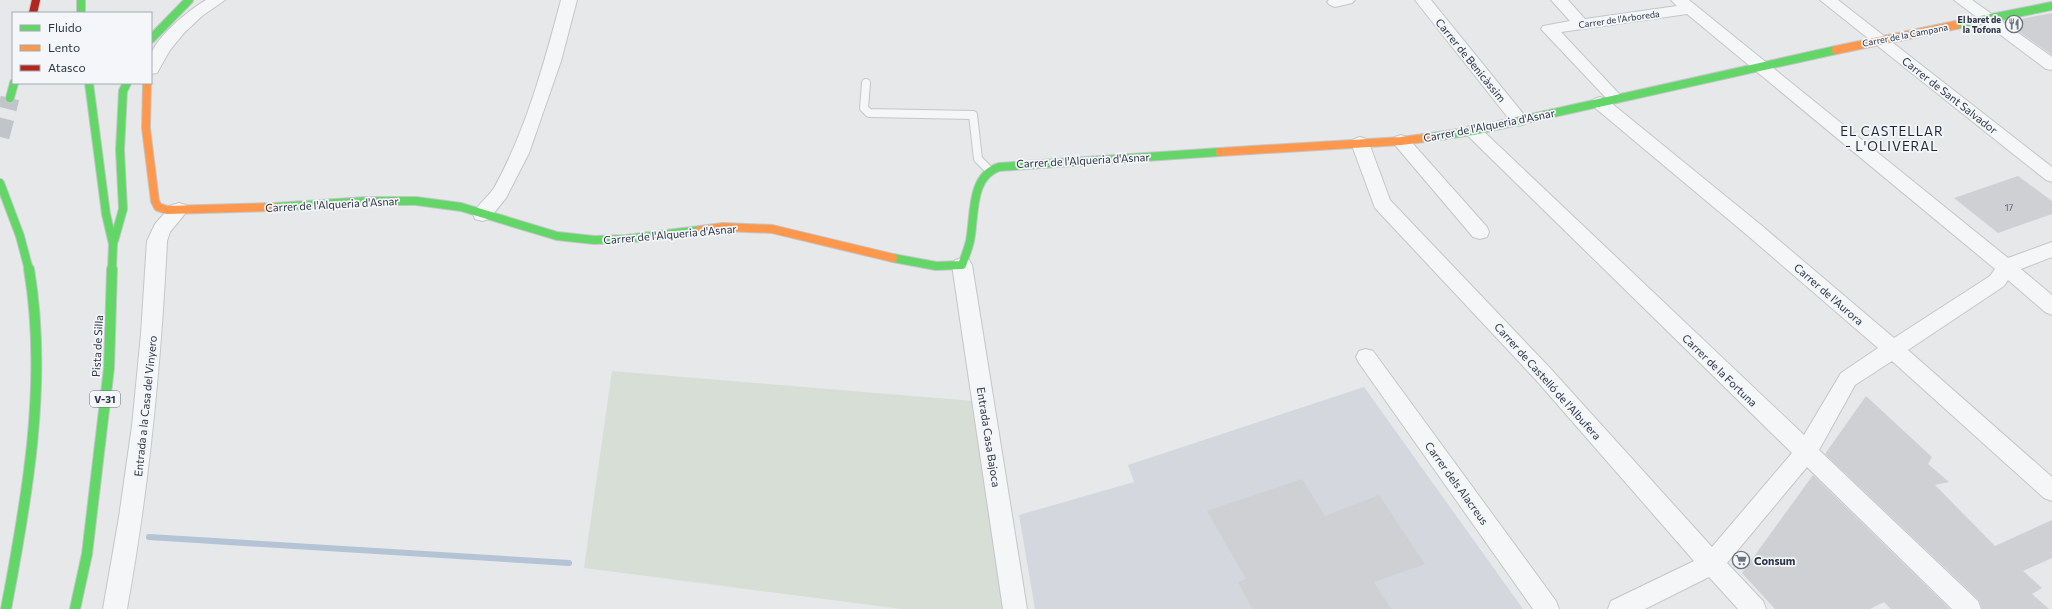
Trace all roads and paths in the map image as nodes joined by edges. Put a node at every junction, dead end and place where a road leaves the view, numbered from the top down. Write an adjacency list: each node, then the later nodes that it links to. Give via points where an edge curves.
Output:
1 (36, 0): 12 (main road)
2 (81, 0): 13 (main road)
3 (188, 0): 17 (main road)
4 (217, 0): 21 (street, via 179,28 160,52)
5 (569, 0): 37 (street, via 553,61 520,153 500,193)
6 (1423, 0): 29 (street, Carrer de Benicàssim)
7 (1558, 0): 15 (street)
8 (1828, 0): 18 (street, Carrer de Sant Salvador)
9 (1962, 0): 14 (street)
10 (1684, 4): 15 (street, Carrer de l'Arboreda); 20 (street)
11 (2052, 6): 14 (main road, Carrer de la Campana)
12 (33, 12)
13 (81, 12)
14 (1989, 19): 18 (main road, Carrer de la Campana); 19 (street)
15 (1581, 24): 16 (street, Carrer de l'Arboreda)
16 (1549, 29): 28 (street, Carrer de l'Aurora)
17 (152, 38)
18 (1880, 40): 20 (main road, Carrer de la Campana); 34 (street, Carrer de Sant Salvador)
19 (2052, 65)
20 (1758, 66): 28 (main road, Carrer de l'Alqueria d'Asnar); 42 (street)
21 (152, 67)
22 (866, 83): 33 (lane, via 864,108 869,113 973,116 978,159)
23 (14, 84): 27 (main road)
24 (89, 84): 39 (main road, Pista de Silla / V-31, via 106,214)
25 (126, 84): 39 (main road, via 123,91 120,150 123,209)
26 (147, 84): 36 (main road, Carrer de l'Alqueria d'Asnar, via 147,140 155,202 158,207)
27 (10, 98)
28 (1608, 100): 29 (main road, Carrer de l'Alqueria d'Asnar); 44 (street, Carrer de l'Aurora)
29 (1519, 120): 30 (main road, Carrer de l'Alqueria d'Asnar)
30 (1473, 130): 31 (main road, Carrer de l'Alqueria d'Asnar); 46 (street, Carrer de la Fortuna)
31 (1401, 142): 32 (main road, Carrer de l'Alqueria d'Asnar); 38 (street)
32 (1360, 143): 33 (main road, Carrer de l'Alqueria d'Asnar, via 1018,163); 48 (street, Carrer de Castelló de l'Albufera, via 1382,203 1544,374)
33 (990, 171): 41 (main road, via 985,174 980,187 972,238 966,260)
34 (2052, 176)
35 (0, 183): 49 (main road, via 16,222 28,269 34,307 36,376 31,454)
36 (179, 210): 37 (main road, Carrer de l'Alqueria d'Asnar, via 416,201 461,207); 51 (street, Entrada a la Casa del Vinyero, via 162,229 157,242 154,328 144,428 127,551)
37 (482, 214): 41 (main road, Carrer de l'Alqueria d'Asnar, via 557,236 594,240 626,239 722,227 772,229 916,263 936,266)
38 (1480, 232)
39 (113, 244): 50 (main road, Pista de Silla / V-31, via 109,368 88,554)
40 (2052, 249): 42 (street)
41 (962, 265): 52 (street, Entrada Casa Bajoca)
42 (2006, 267): 43 (street); 44 (street, via 1997,281)
43 (2052, 307)
44 (1894, 350): 46 (street, via 1848,380); 47 (street, Carrer de l'Aurora)
45 (1366, 357): 53 (street, Carrer dels Alacreus)
46 (1805, 453): 48 (street); 56 (street, Carrer de la Fortuna)
47 (2052, 491)
48 (1712, 564): 54 (street); 55 (street, Carrer de Castelló de l'Albufera)
49 (6, 609)
50 (75, 609)
51 (115, 609)
52 (1015, 609)
53 (1548, 609)
54 (1620, 609)
55 (1754, 609)
56 (1969, 609)

